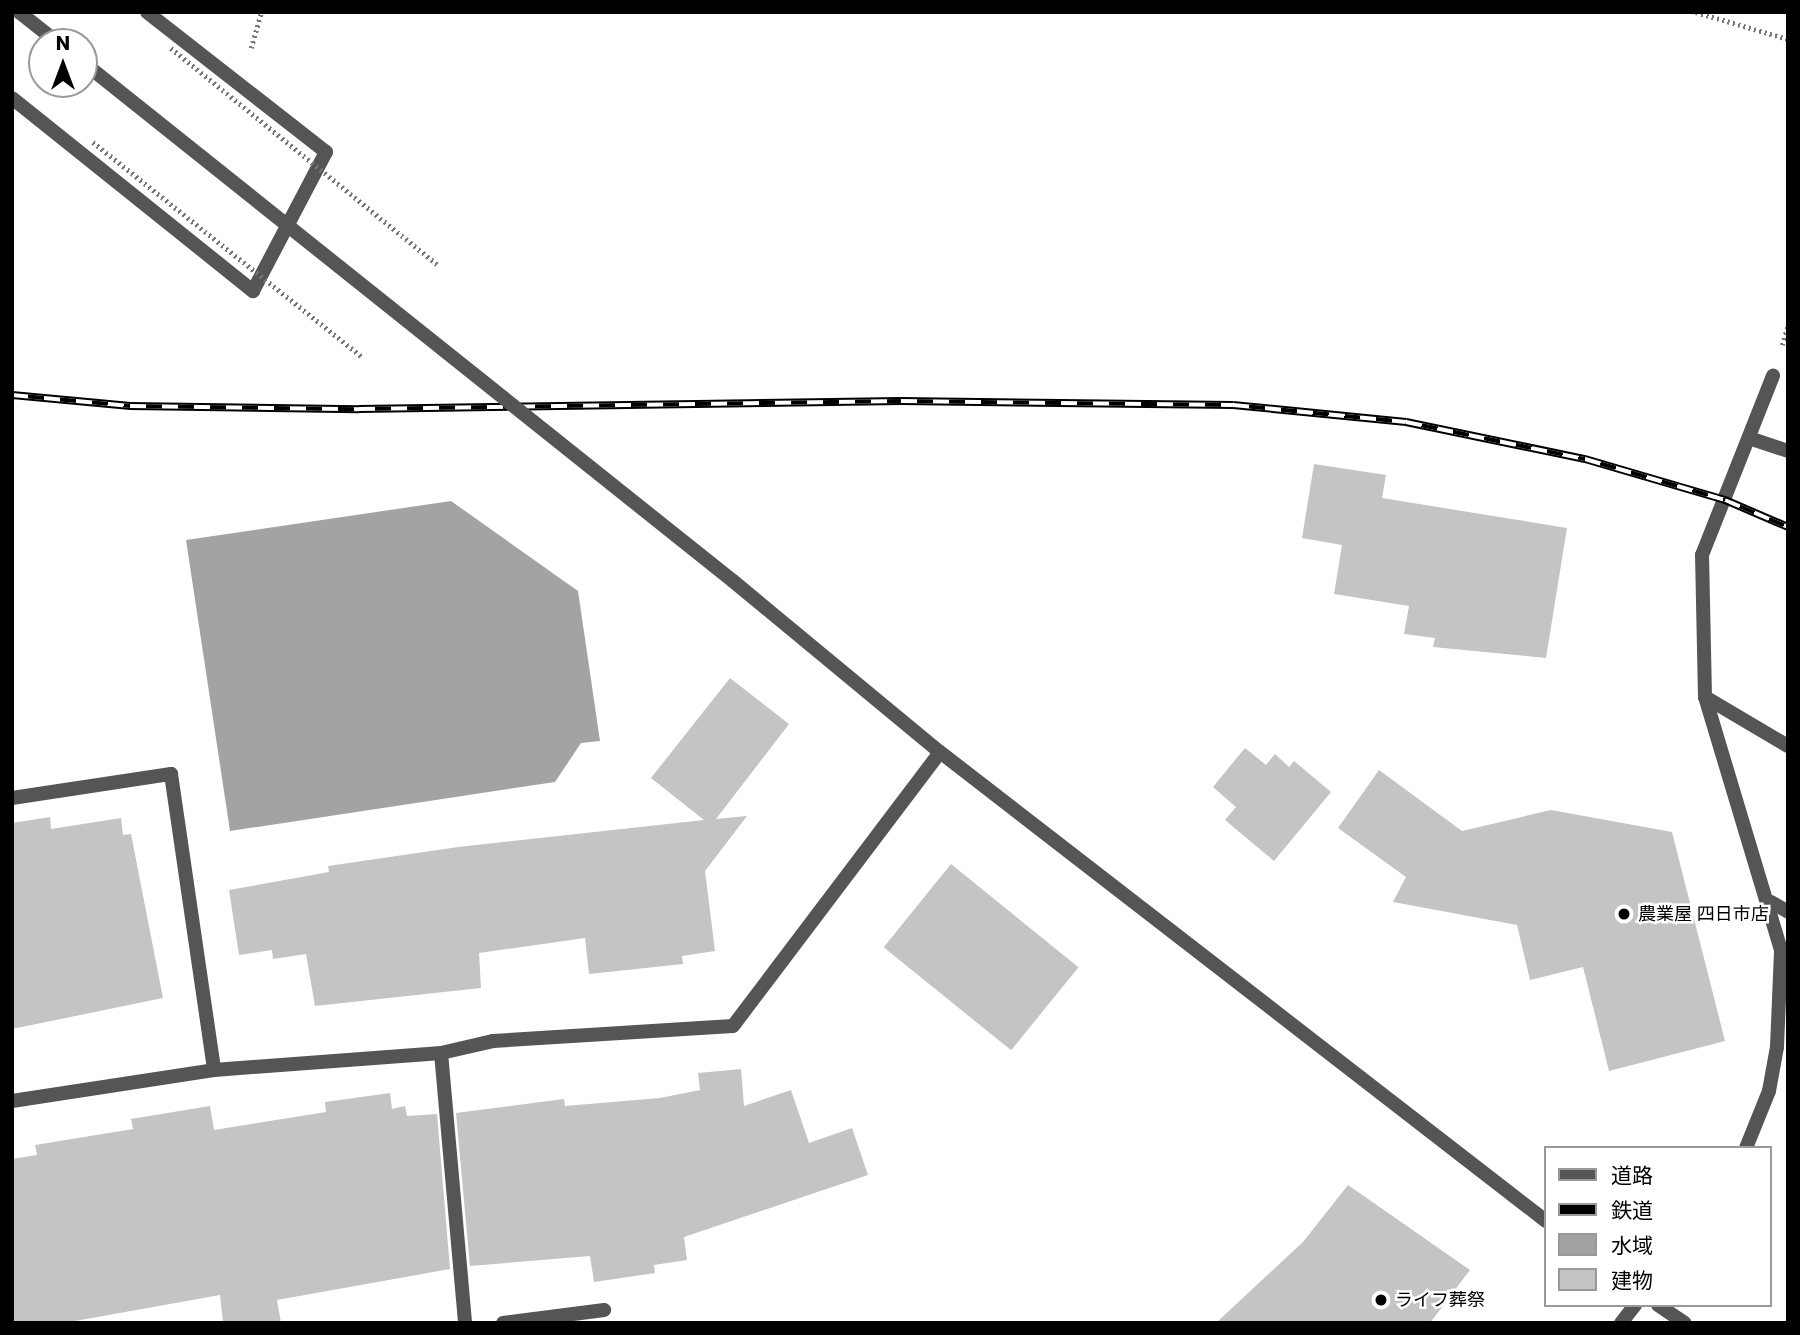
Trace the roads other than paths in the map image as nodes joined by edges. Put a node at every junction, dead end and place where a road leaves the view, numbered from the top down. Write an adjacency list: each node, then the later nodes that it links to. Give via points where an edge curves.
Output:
1 (19, 12): 3 (street)
2 (147, 12): 5 (street, via 326,152 253,291)
3 (39, 28)
4 (98, 74): 11 (street, bridge, via 733,580)
5 (12, 98)
6 (1773, 376): 7 (street)
7 (1749, 438): 8 (street); 9 (street, via 1702,555)
8 (1788, 452)
9 (1705, 697): 10 (street); 13 (street)
10 (1788, 746)
11 (940, 752): 15 (street, via 733,1026 493,1041); 19 (street)
12 (12, 798): 16 (street, via 171,774)
13 (1771, 902): 14 (street); 18 (street, via 1781,950 1777,1047 1769,1091)
14 (1788, 912)
15 (441, 1053): 16 (street); 23 (street)
16 (214, 1070): 17 (street)
17 (12, 1101)
18 (1747, 1146)
19 (1545, 1220)
20 (1633, 1307): 25 (street)
21 (1661, 1307): 26 (street)
22 (604, 1310): 24 (street)
23 (465, 1323)
24 (503, 1323)
25 (1620, 1323)
26 (1685, 1323)

